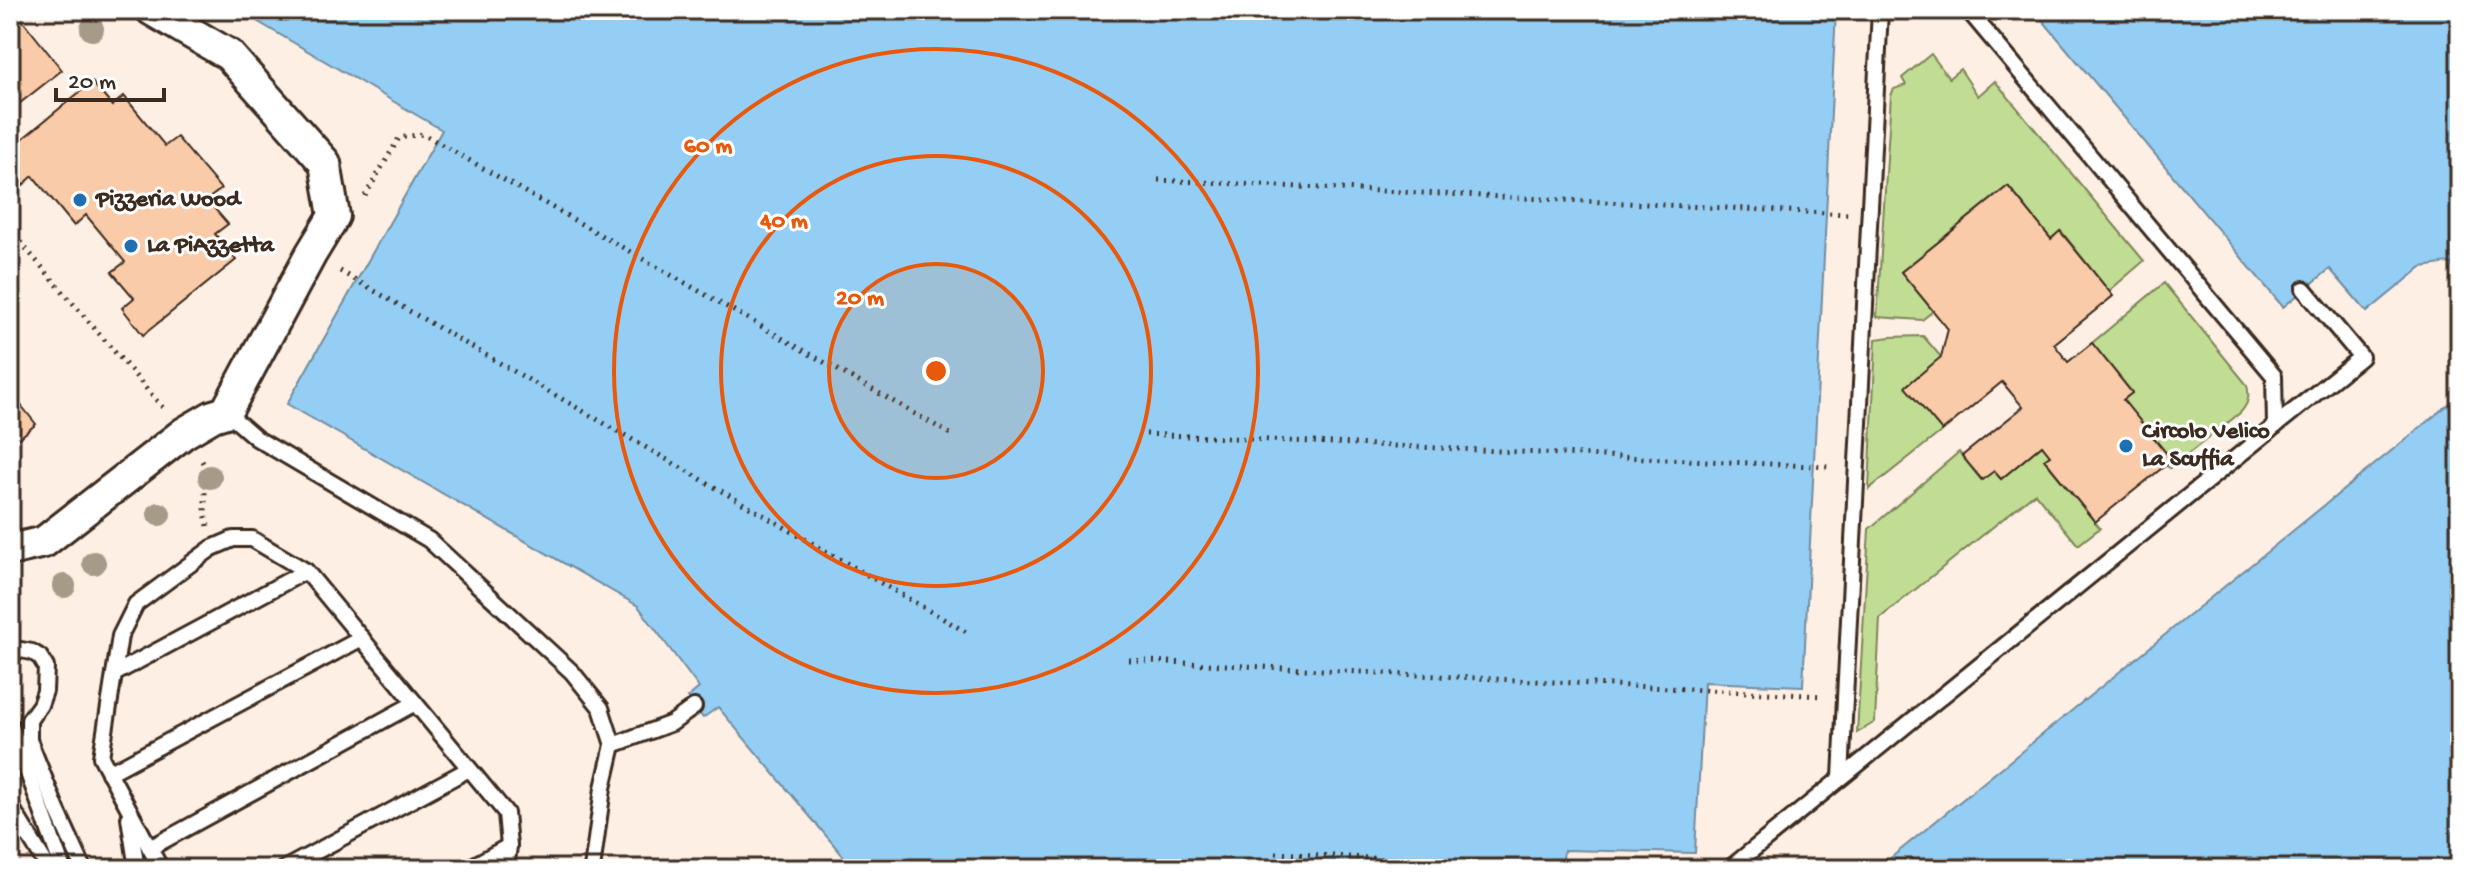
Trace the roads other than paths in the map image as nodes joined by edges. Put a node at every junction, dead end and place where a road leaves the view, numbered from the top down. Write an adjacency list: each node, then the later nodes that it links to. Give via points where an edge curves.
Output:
1 (152, 10): 5 (street, via 229,55 325,163 334,216)
2 (1880, 10): 18 (lane)
3 (1968, 10): 6 (lane, via 2274,376)
4 (2304, 289): 6 (lane, via 2361,357)
5 (226, 412): 7 (street, via 184,433 44,542); 15 (lane, via 256,438 429,540 572,672 601,708)
6 (2275, 426): 18 (lane)
7 (10, 550)
8 (306, 571): 9 (lane); 11 (lane); 11 (lane, via 252,539 233,539 212,548 136,604 120,636)
9 (362, 638): 12 (lane); 17 (lane)
10 (10, 654): 25 (lane, via 32,652 46,667 45,691 29,720 29,740)
11 (114, 674): 17 (lane, via 101,757)
12 (415, 703): 16 (lane); 22 (lane)
13 (694, 707): 15 (lane, via 672,723)
14 (10, 724): 24 (lane)
15 (613, 745): 31 (lane)
16 (469, 769): 21 (lane, via 506,813); 28 (lane)
17 (109, 773): 20 (lane)
18 (1841, 777): 32 (lane)
19 (10, 805): 23 (lane)
20 (127, 806): 22 (lane); 26 (lane)
21 (509, 846): 29 (lane); 30 (lane)
22 (150, 848): 27 (lane)
23 (49, 869)
24 (63, 869)
25 (84, 869)
26 (137, 869)
27 (161, 869)
28 (284, 869)
29 (467, 869)
30 (506, 869)
31 (592, 869)
32 (1729, 869)

